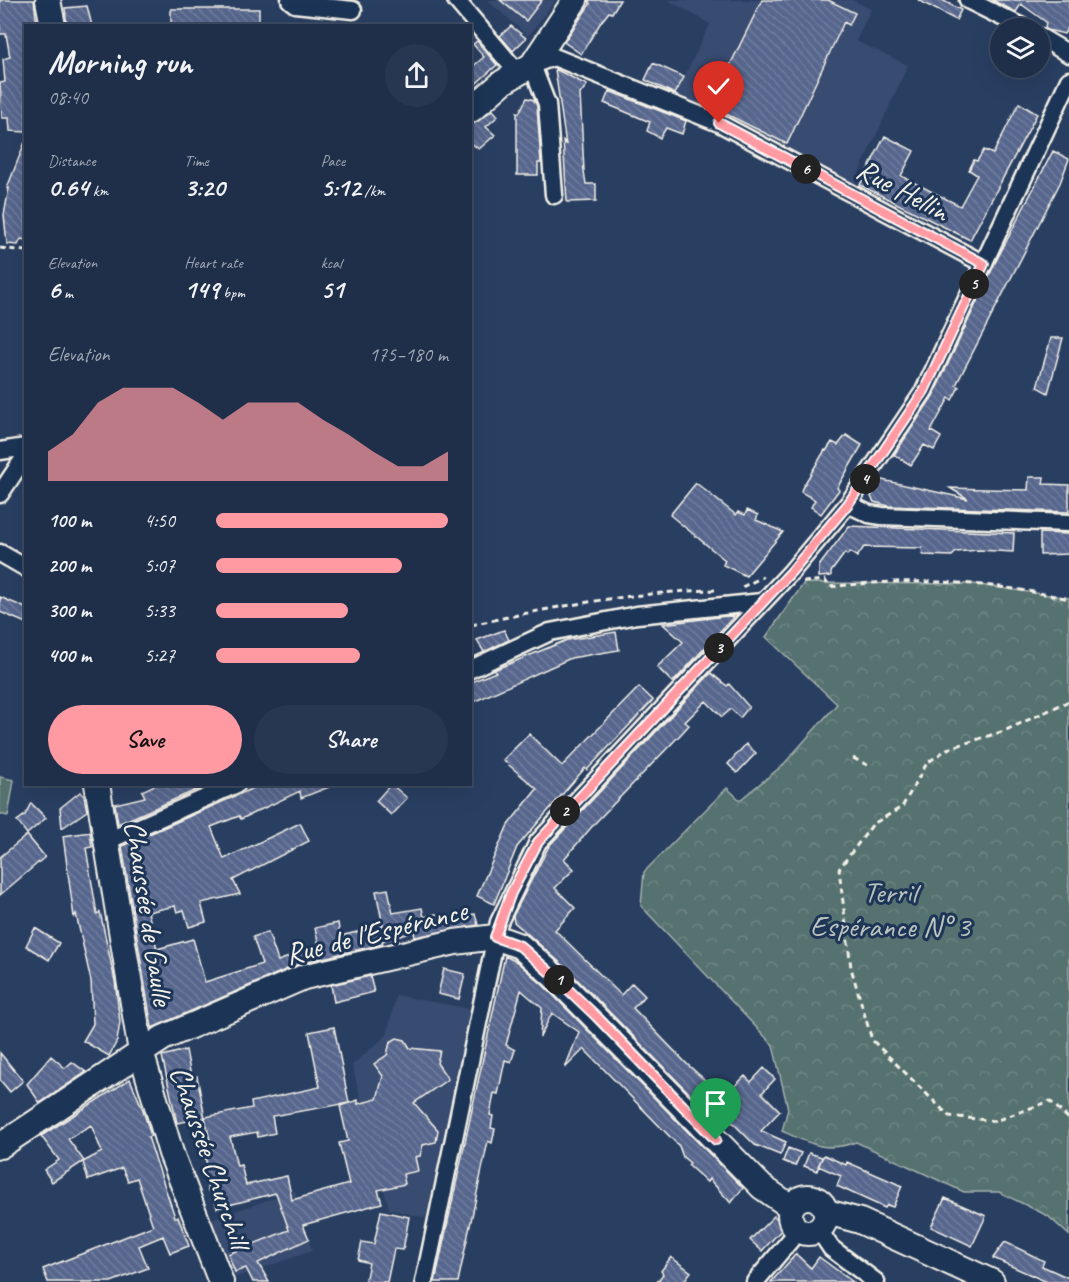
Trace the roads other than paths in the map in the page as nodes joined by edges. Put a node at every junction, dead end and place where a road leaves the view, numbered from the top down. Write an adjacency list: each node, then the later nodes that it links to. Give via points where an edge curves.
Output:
1 (48, 0): 8 (street)
2 (290, 0): 6 (street, via 296,4)
3 (456, 0): 11 (street)
4 (574, 0): 11 (street)
5 (968, 0): 7 (street)
6 (353, 10)
7 (1004, 18)
8 (52, 24)
9 (1050, 43): 10 (street)
10 (1069, 54)
11 (525, 69): 13 (street); 14 (street, via 547,104); 15 (street, Rue Hellin, via 554,57 682,106)
12 (1069, 80): 15 (street)
13 (472, 109)
14 (554, 195)
15 (984, 264): 20 (street, via 924,391)
16 (24, 447): 17 (street)
17 (0, 451)
18 (24, 458): 19 (street)
19 (0, 494)
20 (848, 504): 21 (street, via 882,516); 24 (street)
21 (1069, 523)
22 (0, 553): 23 (street)
23 (24, 567)
24 (762, 602): 25 (street, via 637,615 550,633); 29 (street, via 538,842 511,893)
25 (472, 669)
26 (97, 786): 28 (street, Chaussée de Gaulle)
27 (232, 786): 28 (street)
28 (105, 842): 30 (street, Chaussée de Gaulle)
29 (495, 937): 30 (street, Rue de l'Espérance, via 455,942 304,977 163,1038); 32 (street, via 520,946 554,976 762,1187); 35 (street)
30 (141, 1052): 31 (street, Rue de l'Espérance); 34 (street, Chaussée Churchill, via 171,1153)
31 (0, 1146)
32 (791, 1207): 33 (street, via 790,1220); 33 (street, via 800,1198 813,1197 824,1205)
33 (815, 1224): 36 (street); 37 (street, via 831,1248); 38 (street, via 860,1221)
34 (220, 1282)
35 (424, 1282)
36 (754, 1282)
37 (876, 1282)
38 (992, 1282)

